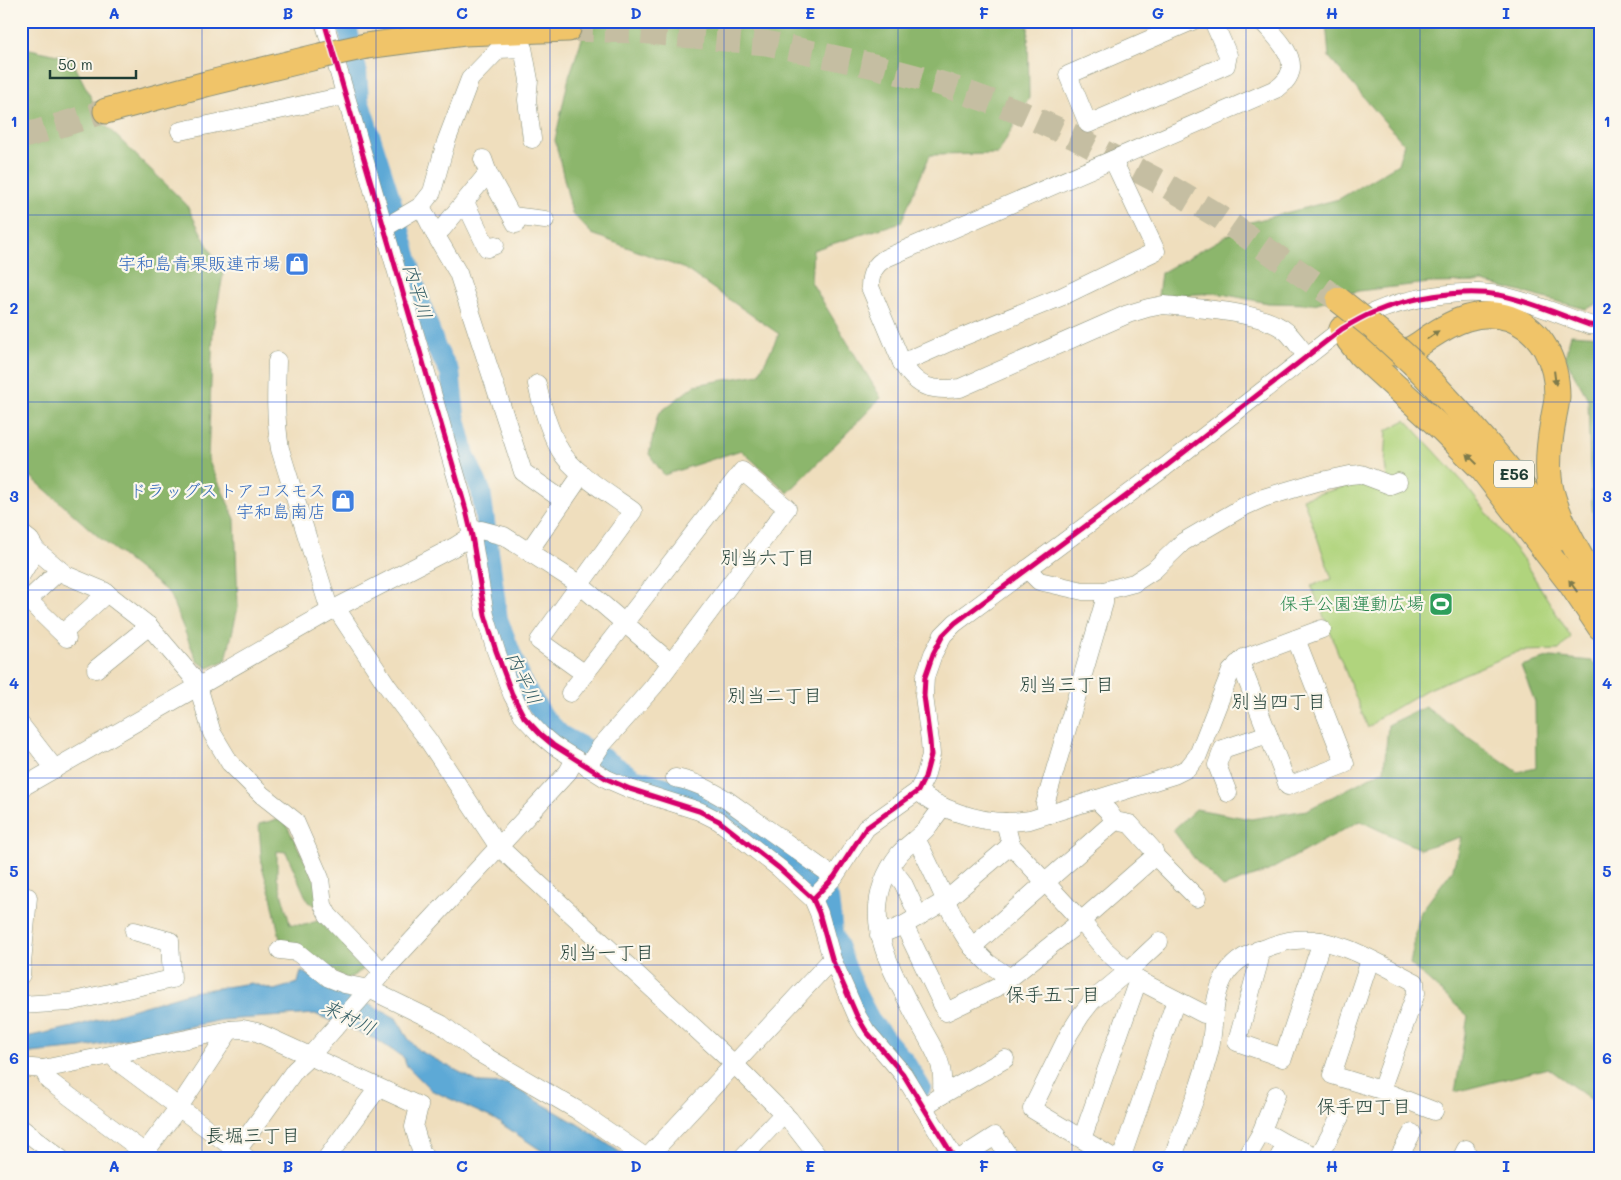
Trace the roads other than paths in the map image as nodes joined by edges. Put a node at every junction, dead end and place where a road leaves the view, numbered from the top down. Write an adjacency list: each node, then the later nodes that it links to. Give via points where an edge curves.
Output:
1 (324, 21): 6 (street)
2 (1192, 21): 3 (street, via 1068,75 1088,124 1226,65 1228,55)
3 (1213, 21)
4 (1262, 21): 10 (street, via 1290,56 1289,77 1284,83)
5 (568, 29): 7 (highway, bridge, via 428,36 366,46)
6 (345, 96): 8 (street); 14 (street)
7 (106, 111)
8 (180, 131)
9 (532, 139): 12 (street, via 527,100 529,80 523,48 499,49 470,79 446,142 432,192)
10 (1113, 160): 22 (street, via 886,258 874,267 870,287); 22 (street, via 1156,251 1063,296)
11 (465, 202): 13 (street, via 486,166 514,220); 15 (street); 16 (street, via 487,248)
12 (416, 209): 14 (street); 15 (street)
13 (545, 220)
14 (389, 226): 28 (street)
15 (435, 234): 26 (street, via 458,273 522,472)
16 (495, 245)
17 (1339, 300): 37 (highway, E56, bridge, via 1414,364 1469,421 1519,480)
18 (1600, 326): 19 (street, via 1500,295 1454,292 1373,312)
19 (1342, 329): 20 (street); 37 (highway, one-way to 37, via 1383,351 1401,353 1447,325 1477,315 1499,315 1518,321 1536,334 1548,350 1555,373 1557,397 1548,460 1551,490 1565,526); 41 (highway, one-way to 19, via 1483,470 1361,355)
20 (1307, 356): 22 (street, via 1287,332 1272,322 1255,316 1163,305 1128,314 960,388 940,390 923,385 909,374); 32 (street)
21 (277, 361): 38 (street, via 276,412 280,449)
22 (902, 363)
23 (537, 384): 24 (street, via 545,418 560,451)
24 (582, 474): 26 (street); 34 (street, via 633,512)
25 (1398, 482): 35 (street, via 1390,485 1361,474 1350,475 1263,498 1183,542 1154,570 1134,583)
26 (564, 501): 30 (street)
27 (21, 533): 29 (street)
28 (484, 533): 30 (street, via 504,536); 38 (street); 52 (street, via 485,615 512,694 524,717 540,734)
29 (36, 550): 31 (street); 33 (street)
30 (529, 552): 34 (street)
31 (60, 570): 36 (street); 36 (street, via 28,600 65,635)
32 (1027, 570): 35 (street, via 1039,581 1083,591); 56 (street, via 955,623 943,635 933,654 925,677 924,696 931,755)
33 (21, 575)
34 (579, 584): 39 (street); 47 (street, via 539,641)
35 (1104, 591): 60 (street, via 1104,602 1045,804)
36 (107, 594): 40 (street)
37 (1600, 594)
38 (333, 609): 48 (street); 65 (street, via 428,740)
39 (626, 623): 44 (street); 44 (street, via 742,471 787,508); 47 (street)
40 (149, 626): 46 (street); 48 (street)
41 (1600, 627)
42 (1322, 629): 43 (street)
43 (1296, 639): 45 (street, via 1244,658); 51 (street, via 1345,764 1288,786)
44 (672, 663): 52 (street)
45 (1238, 664): 51 (street); 58 (street, via 1231,671 1198,755 1188,768)
46 (96, 669)
47 (585, 674): 49 (street)
48 (198, 686): 53 (street); 85 (street, via 212,733 221,750 262,795 295,821 320,878 323,905 328,914)
49 (570, 692)
50 (21, 725): 53 (street)
51 (1268, 734): 57 (street, via 1223,749 1217,765)
52 (588, 758): 65 (street, via 568,772); 69 (street, via 607,779 700,811 719,821 779,868)
53 (55, 769): 55 (street)
54 (675, 778): 69 (street, via 688,780 727,800)
55 (21, 788)
56 (918, 791): 59 (street); 69 (street, via 866,828)
57 (1228, 793)
58 (1096, 799): 60 (street); 61 (street)
59 (943, 807): 62 (street); 63 (street)
60 (1051, 814): 62 (street)
61 (1115, 821): 66 (street, via 1130,824); 68 (street)
62 (1005, 822): 64 (street)
63 (916, 839): 67 (street); 72 (street)
64 (1011, 845): 68 (street); 72 (street)
65 (498, 846): 85 (street); 98 (street)
66 (1155, 856): 71 (street); 74 (street)
67 (891, 867): 73 (street, via 903,883); 77 (street, via 879,897)
68 (1046, 882): 74 (street); 80 (street)
69 (823, 888): 83 (street, via 819,913)
70 (28, 897): 86 (street)
71 (1196, 898)
72 (945, 900): 73 (street); 80 (street)
73 (911, 921): 77 (street); 88 (street, via 946,1012)
74 (1081, 921): 87 (street); 88 (street)
75 (1300, 929): 92 (street, via 1242,945 1225,956 1215,970)
76 (134, 931): 91 (street, via 170,941 172,979 69,1002)
77 (879, 935): 104 (street, via 890,966 941,1067)
78 (1322, 941): 82 (street, via 1297,940); 82 (street, via 1283,1058 1237,1042 1259,962); 84 (street)
79 (1159, 942): 87 (street)
80 (972, 947): 88 (street)
81 (280, 950): 89 (street, via 298,952 329,978)
82 (1258, 950): 94 (street, via 1234,964 1226,975 1218,994)
83 (832, 959): 98 (street); 104 (street, via 866,1031)
84 (1370, 960): 102 (street, via 1415,982 1416,993); 102 (street, via 1332,1075)
85 (383, 972): 89 (street)
86 (21, 975)
87 (1133, 976): 90 (street); 112 (street); 112 (street, via 1092,1001 1081,1015 1032,1109)
88 (1010, 978)
89 (364, 994): 95 (street); 117 (street, via 441,1024 476,1051 577,1110)
90 (1176, 1000): 92 (street); 126 (street)
91 (21, 1005)
92 (1204, 1014): 94 (street)
93 (230, 1030): 95 (street, via 257,1032); 96 (street); 105 (street)
94 (1210, 1046): 127 (street)
95 (312, 1053): 101 (street); 115 (street, via 295,1070)
96 (113, 1056): 100 (street); 105 (street)
97 (1005, 1059): 104 (street)
98 (735, 1065): 107 (street); 117 (street)
99 (21, 1067): 100 (street)
100 (43, 1069): 114 (street, via 49,1081)
101 (378, 1088): 121 (street); 122 (street, via 419,1106 414,1127)
102 (1381, 1090): 106 (street)
103 (1276, 1095): 110 (street)
104 (932, 1102): 116 (street)
105 (179, 1107): 114 (street); 115 (street)
106 (1434, 1111)
107 (784, 1113): 123 (street); 124 (street)
108 (1340, 1117): 119 (street)
109 (21, 1128): 120 (street)
110 (1261, 1133): 113 (street, via 1272,1136); 128 (street)
111 (1412, 1133): 129 (street)
112 (1082, 1139): 125 (street)
113 (1282, 1151): 119 (street)
114 (142, 1156)
115 (239, 1156)
116 (960, 1157): 118 (street, via 996,1136)
117 (647, 1158)
118 (1010, 1158)
119 (1322, 1158)
120 (61, 1159)
121 (326, 1159)
122 (426, 1159)
123 (742, 1159)
124 (820, 1159)
125 (1115, 1159)
126 (1121, 1159)
127 (1172, 1159)
128 (1246, 1159)
129 (1398, 1159)

